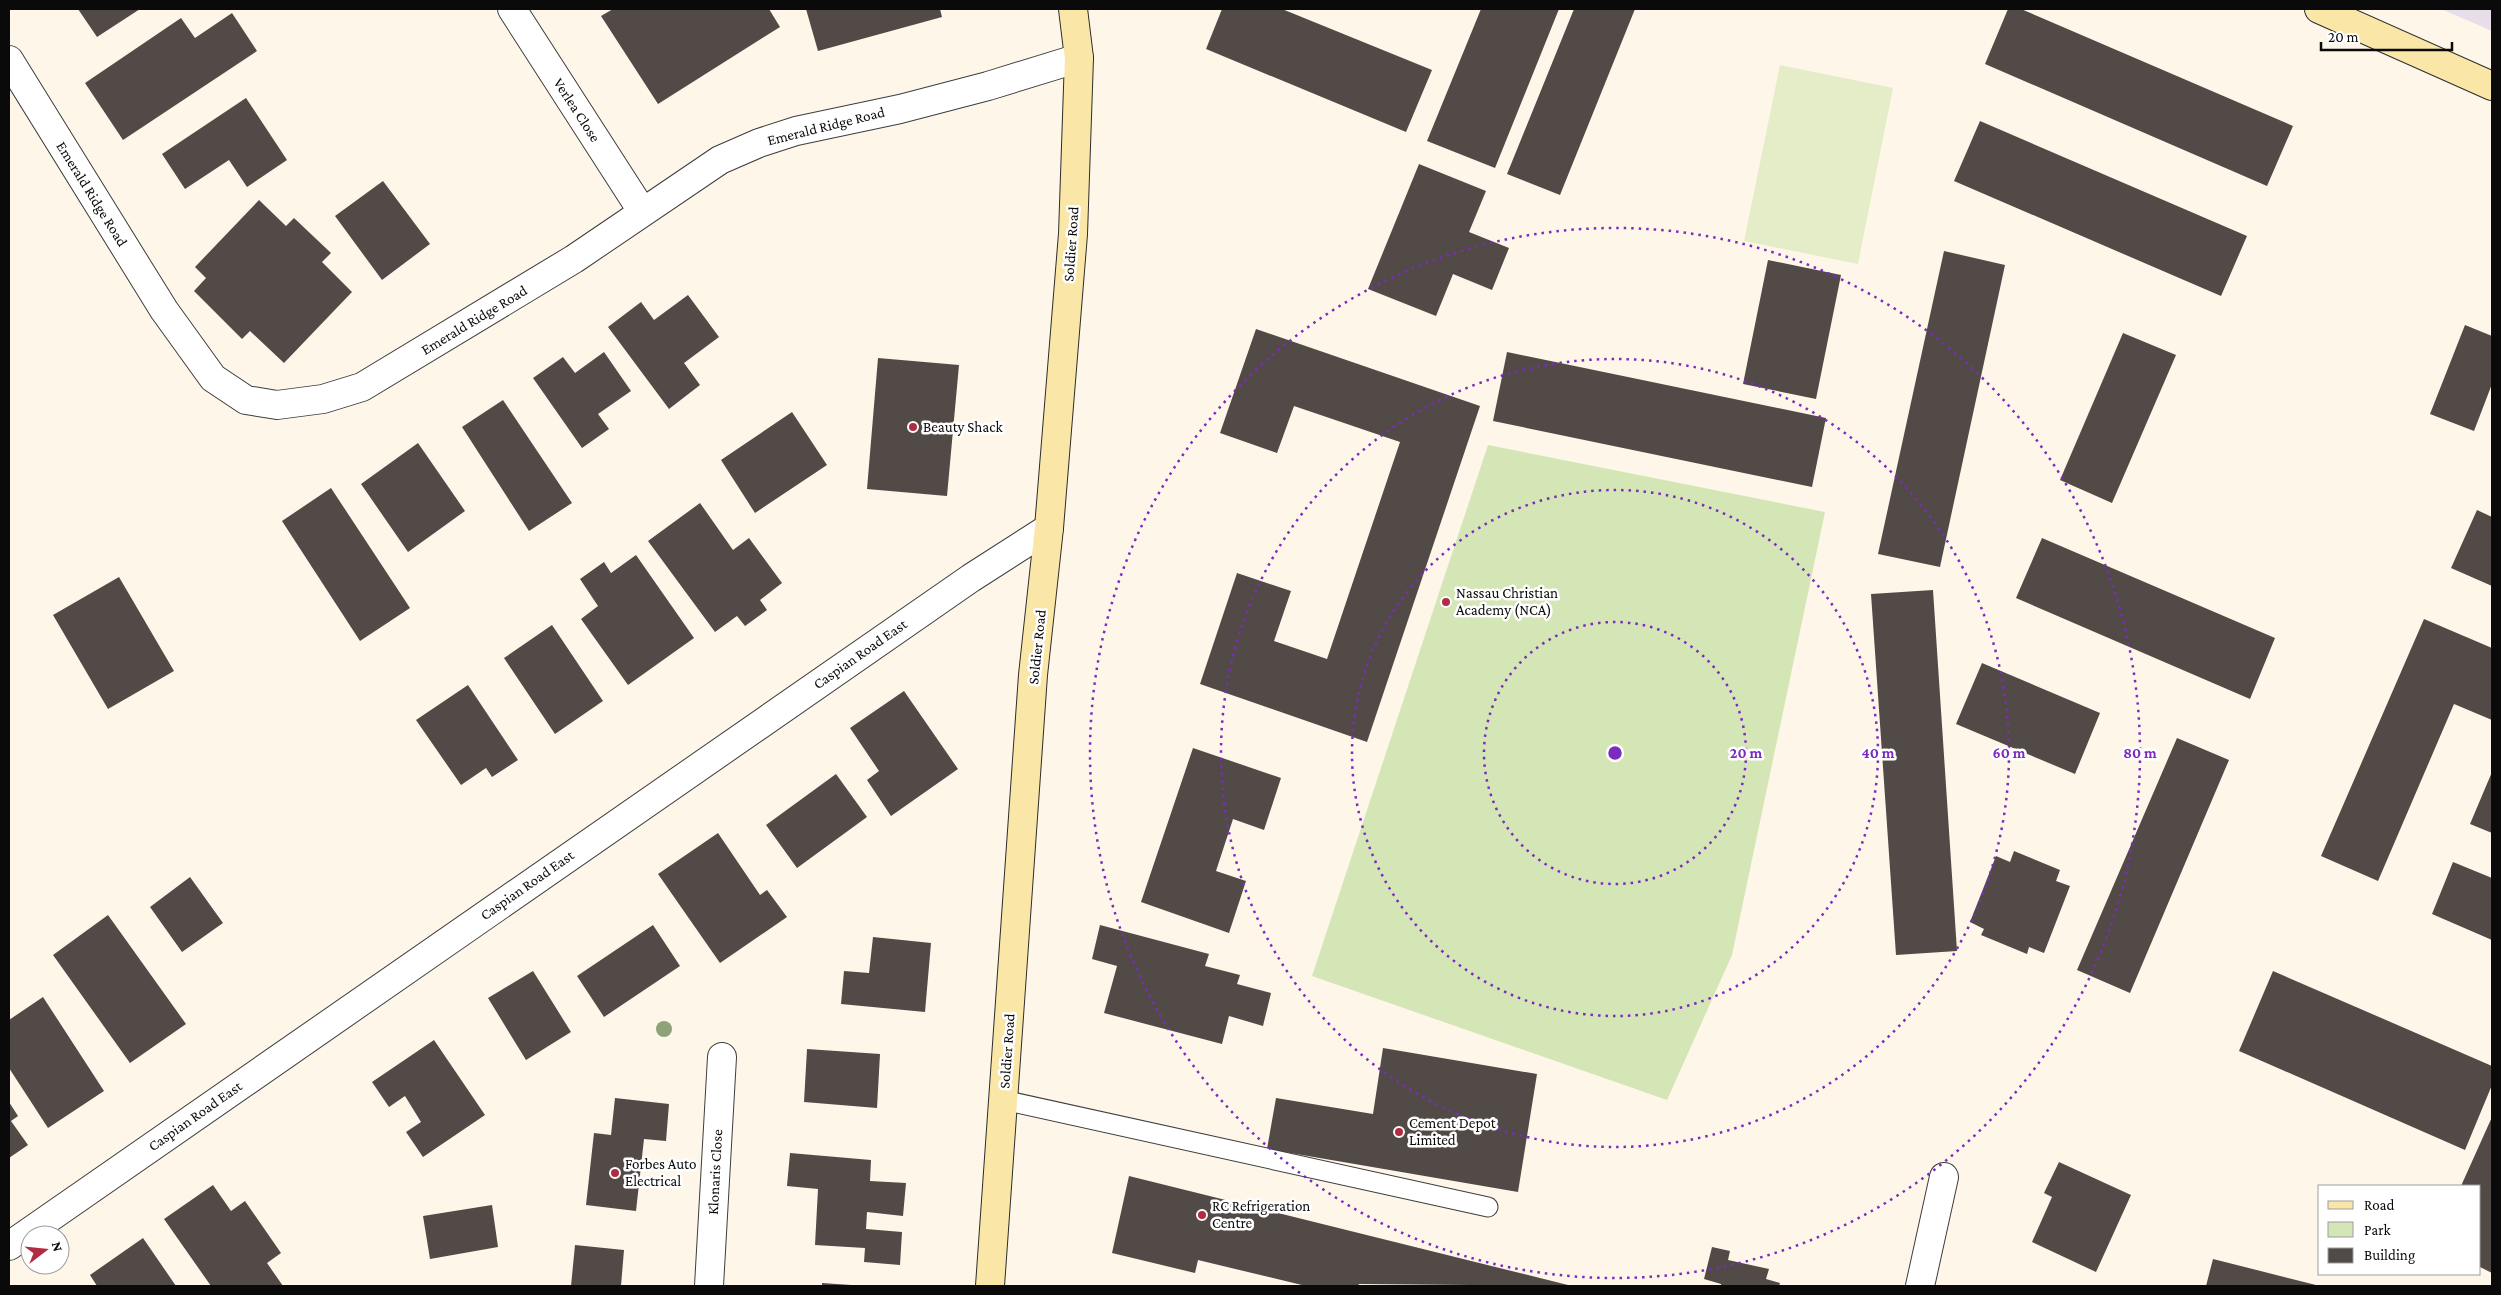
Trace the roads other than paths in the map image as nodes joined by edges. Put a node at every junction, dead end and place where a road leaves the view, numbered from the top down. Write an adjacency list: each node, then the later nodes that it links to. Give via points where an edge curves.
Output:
1 (512, 9): 7 (street, Verlea Close)
2 (1073, 9): 4 (main road, Soldier Road)
3 (2319, 9): 6 (main road)
4 (1079, 58): 7 (street, Emerald Ridge Road, via 988,86 796,131 759,143 720,160); 8 (main road, Soldier Road, via 1073,234)
5 (9, 60): 7 (street, Emerald Ridge Road, via 164,310 213,378 246,400 276,405 324,400 362,387 574,260)
6 (2492, 86)
7 (642, 211)
8 (1049, 528): 10 (main road, Soldier Road, via 1034,676); 13 (street, Caspian Road East, via 962,583)
9 (722, 1057): 14 (street, Klonaris Close)
10 (1003, 1100): 12 (lane); 15 (main road, Soldier Road)
11 (1944, 1177): 16 (street)
12 (1488, 1207)
13 (9, 1246)
14 (709, 1286)
15 (990, 1286)
16 (1920, 1286)

